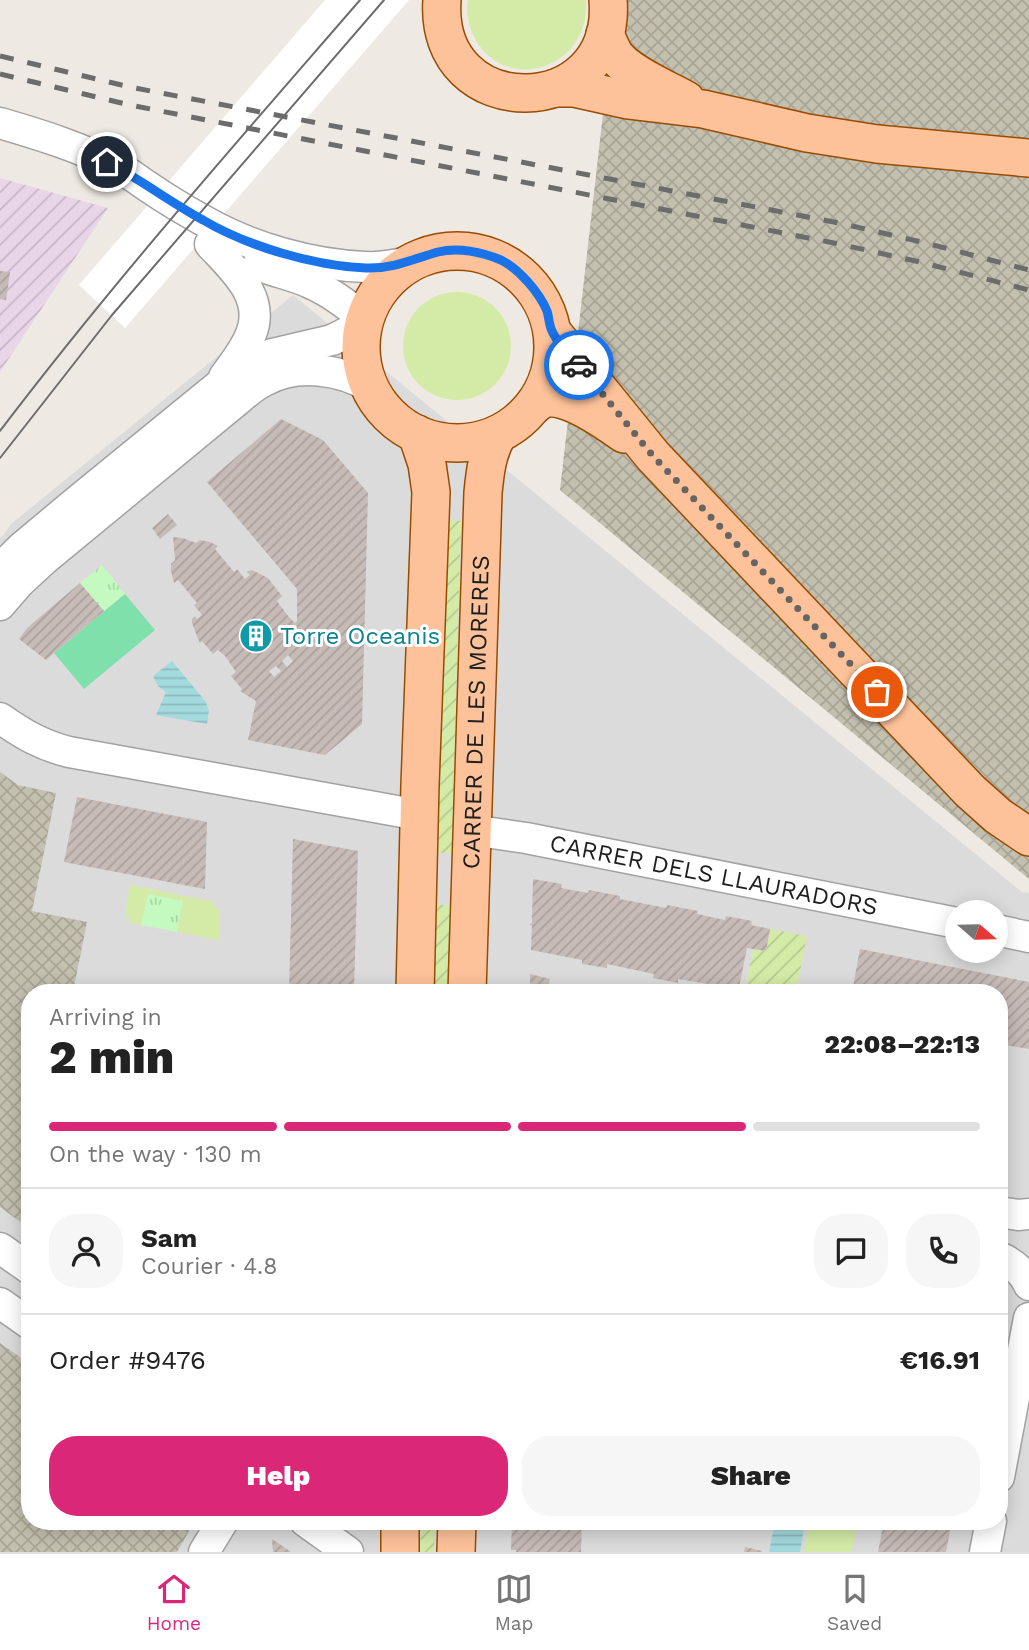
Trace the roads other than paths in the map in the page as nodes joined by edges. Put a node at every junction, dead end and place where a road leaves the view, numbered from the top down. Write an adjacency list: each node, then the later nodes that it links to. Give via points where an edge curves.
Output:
1 (442, 0): 3 (main road, via 445,35 453,53 480,81 518,94)
2 (607, 17): 3 (main road, via 599,50 588,66); 4 (main road, via 613,53 621,62)
3 (556, 88): 4 (main road)
4 (703, 109): 6 (main road, via 877,144)
5 (0, 123): 7 (street, via 96,157)
6 (1029, 158)
7 (156, 192): 8 (street); 9 (street, via 229,234 288,255 366,268)
8 (210, 244): 10 (street, via 325,290); 12 (street, via 247,286 256,318 243,350)
9 (412, 261): 10 (main road, via 388,279); 11 (main road, via 441,251 471,251 503,261 529,281 547,310)
10 (364, 322): 12 (street, via 332,341 272,354); 13 (main road, via 363,364)
11 (553, 333): 14 (main road, via 549,375); 17 (main road)
12 (218, 386): 18 (street)
13 (370, 387): 15 (main road, via 391,417); 19 (street, via 321,371 289,372 262,381 46,559)
14 (534, 405): 16 (main road); 17 (main road, via 544,399 575,405)
15 (417, 434): 16 (main road, via 446,442); 21 (main road, via 431,492)
16 (498, 434): 22 (main road, CARRER DE LES MORERES, via 490,447 483,493)
17 (653, 456): 23 (main road, via 970,790)
18 (0, 569)
19 (0, 605)
20 (0, 718): 21 (street, via 34,740 69,752)
21 (419, 815): 27 (main road)
22 (471, 830): 24 (street, CARRER DELS LLAURADORS); 28 (main road, CARRER DE LES MORERES)
23 (1029, 837)
24 (945, 921)
25 (1008, 933): 26 (street)
26 (1029, 937)
27 (415, 984)
28 (467, 984)
29 (1008, 1213): 30 (street)
30 (1029, 1214)
31 (0, 1248): 33 (street)
32 (1008, 1261): 34 (street)
33 (21, 1263)
34 (1029, 1285)
35 (0, 1303): 36 (street)
36 (21, 1318)
37 (1029, 1318): 38 (street)
38 (1008, 1429)
39 (217, 1530): 44 (street)
40 (317, 1530): 45 (street)
41 (400, 1530): 46 (main road)
42 (457, 1530): 47 (main road)
43 (989, 1530): 48 (street)
44 (204, 1552)
45 (348, 1552)
46 (400, 1552)
47 (456, 1552)
48 (985, 1552)

